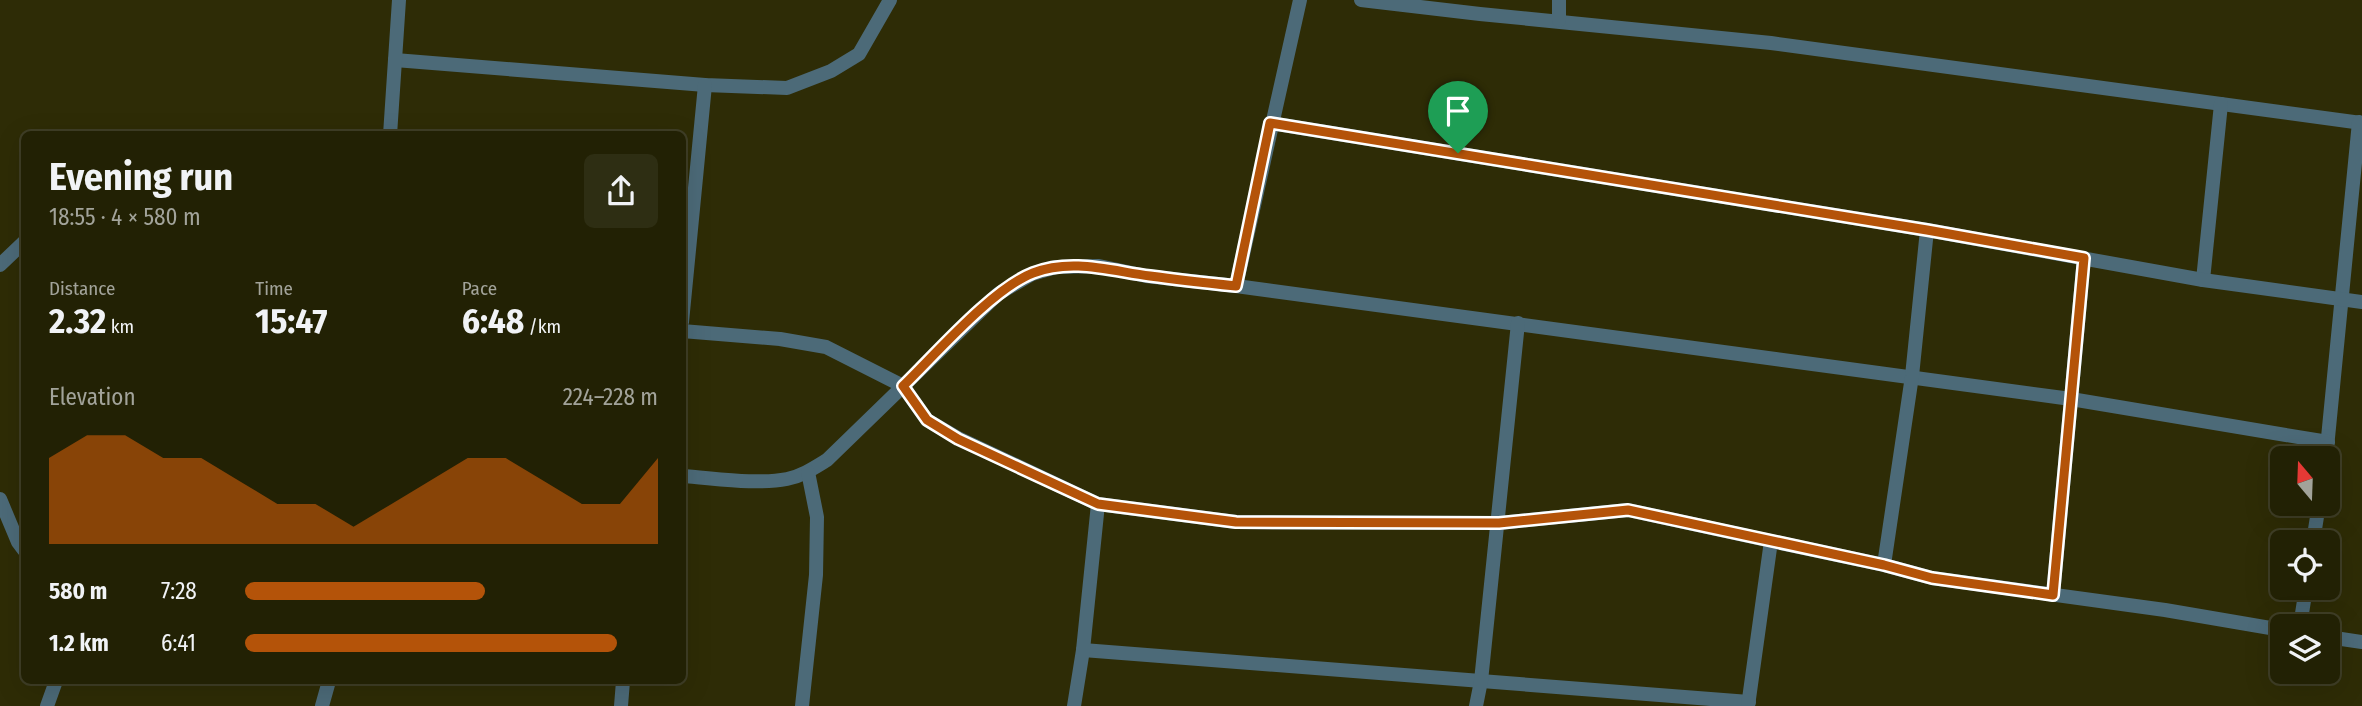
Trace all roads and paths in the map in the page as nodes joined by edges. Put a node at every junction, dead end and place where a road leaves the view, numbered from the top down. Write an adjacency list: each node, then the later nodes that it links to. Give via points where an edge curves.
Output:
1 (399, 0): 7 (street)
2 (890, 0): 8 (street, via 859,54 831,71 787,88)
3 (1300, 0): 11 (street)
4 (1361, 0): 6 (street)
5 (1559, 0): 6 (street)
6 (1559, 20): 9 (street, via 1771,43)
7 (395, 60): 8 (street); 12 (street)
8 (705, 85): 20 (street)
9 (2221, 104): 10 (street); 19 (street)
10 (2361, 122): 22 (street)
11 (1270, 123): 13 (street); 21 (street)
12 (390, 131)
13 (1927, 230): 17 (street); 26 (street)
14 (21, 244): 16 (street)
15 (21, 246): 18 (street)
16 (0, 248)
17 (2084, 258): 19 (street); 28 (street)
18 (0, 265)
19 (2203, 280): 22 (street)
20 (686, 281)
21 (1236, 286): 24 (street); 27 (street, via 1099,266 1056,267 1032,274 998,294)
22 (2340, 299): 23 (street); 29 (street)
23 (2362, 302)
24 (1518, 323): 26 (street); 35 (street)
25 (686, 331): 27 (street, via 826,347)
26 (1912, 376): 28 (street); 38 (street)
27 (903, 386): 31 (street, via 827,460); 34 (street, via 927,420 958,439)
28 (2071, 399): 29 (street); 39 (street)
29 (2328, 442): 30 (street)
30 (2328, 446)
31 (808, 472): 32 (street, via 765,480); 52 (street, via 817,517 816,575)
32 (686, 476)
33 (0, 499): 37 (street)
34 (1098, 504): 35 (street, via 1236,522); 43 (street)
35 (1499, 523): 36 (street, via 1628,510); 44 (street)
36 (1771, 541): 38 (street); 48 (street)
37 (21, 546)
38 (1884, 565): 39 (street, via 1932,578)
39 (2053, 595): 40 (street)
40 (2270, 628)
41 (2340, 639): 42 (street)
42 (2362, 642)
43 (1083, 650): 44 (street); 53 (street)
44 (1481, 681): 48 (street); 54 (street)
45 (55, 684): 49 (street)
46 (328, 684): 50 (street)
47 (623, 684): 51 (street)
48 (1748, 704)
49 (47, 706)
50 (322, 706)
51 (621, 706)
52 (802, 706)
53 (1074, 706)
54 (1476, 706)

